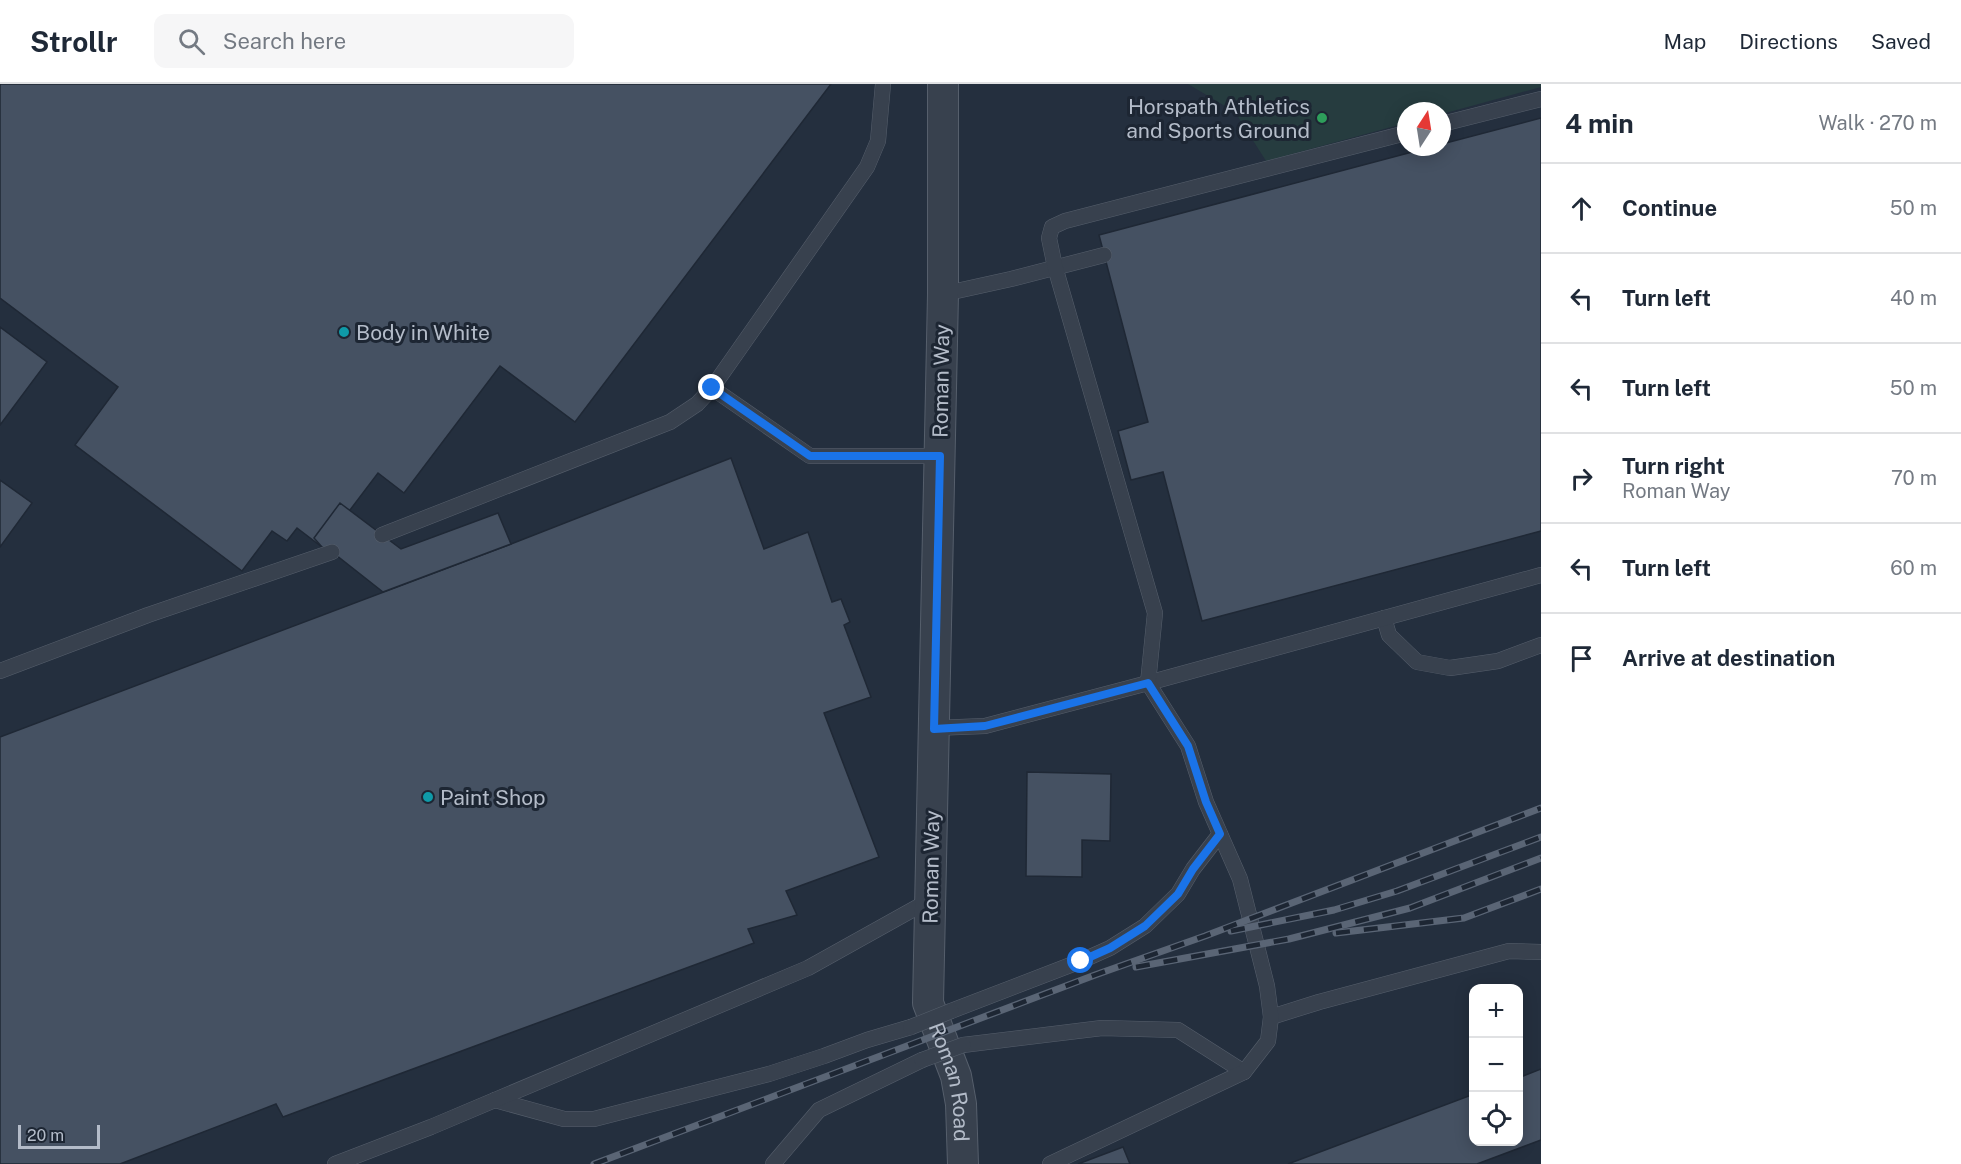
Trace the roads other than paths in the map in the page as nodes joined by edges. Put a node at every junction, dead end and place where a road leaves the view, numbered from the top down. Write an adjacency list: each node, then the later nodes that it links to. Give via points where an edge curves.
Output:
1 (883, 84): 9 (lane, via 878,141 867,167)
2 (943, 84): 8 (street, Roman Way)
3 (1541, 99): 4 (lane)
4 (1451, 122)
5 (1397, 136): 7 (lane, via 1065,221 1052,227 1049,238)
6 (1104, 255): 7 (lane)
7 (1055, 267): 8 (lane); 17 (lane, via 1155,613)
8 (943, 294): 10 (street, Roman Way)
9 (712, 388): 10 (lane, via 810,456); 11 (lane, via 670,422)
10 (940, 456): 18 (street, Roman Way)
11 (382, 535)
12 (332, 552): 16 (lane)
13 (1541, 575): 14 (lane)
14 (1384, 618): 15 (lane, via 1389,635 1417,662 1450,668 1498,661); 17 (lane)
15 (1541, 645)
16 (0, 671)
17 (1148, 683): 18 (lane, via 985,726); 19 (lane, via 1188,746)
18 (934, 729): 20 (street, Roman Way)
19 (1220, 834): 22 (lane, via 1178,894 1145,926 1110,948); 23 (lane, via 1240,879)
20 (930, 900): 22 (street, Roman Way); 25 (lane, via 808,968)
21 (1541, 952): 23 (lane, via 1509,951)
22 (939, 1007): 25 (lane, bridge, via 910,1027 824,1056 594,1119 564,1119); 28 (street, Roman Road, via 961,1104)
23 (1271, 1017): 24 (lane, via 1268,1041)
24 (1244, 1072): 27 (lane, bridge, via 1178,1030 1102,1028 963,1044 819,1110); 29 (lane)
25 (495, 1100): 26 (lane)
26 (335, 1164)
27 (773, 1164)
28 (963, 1164)
29 (1050, 1164)

